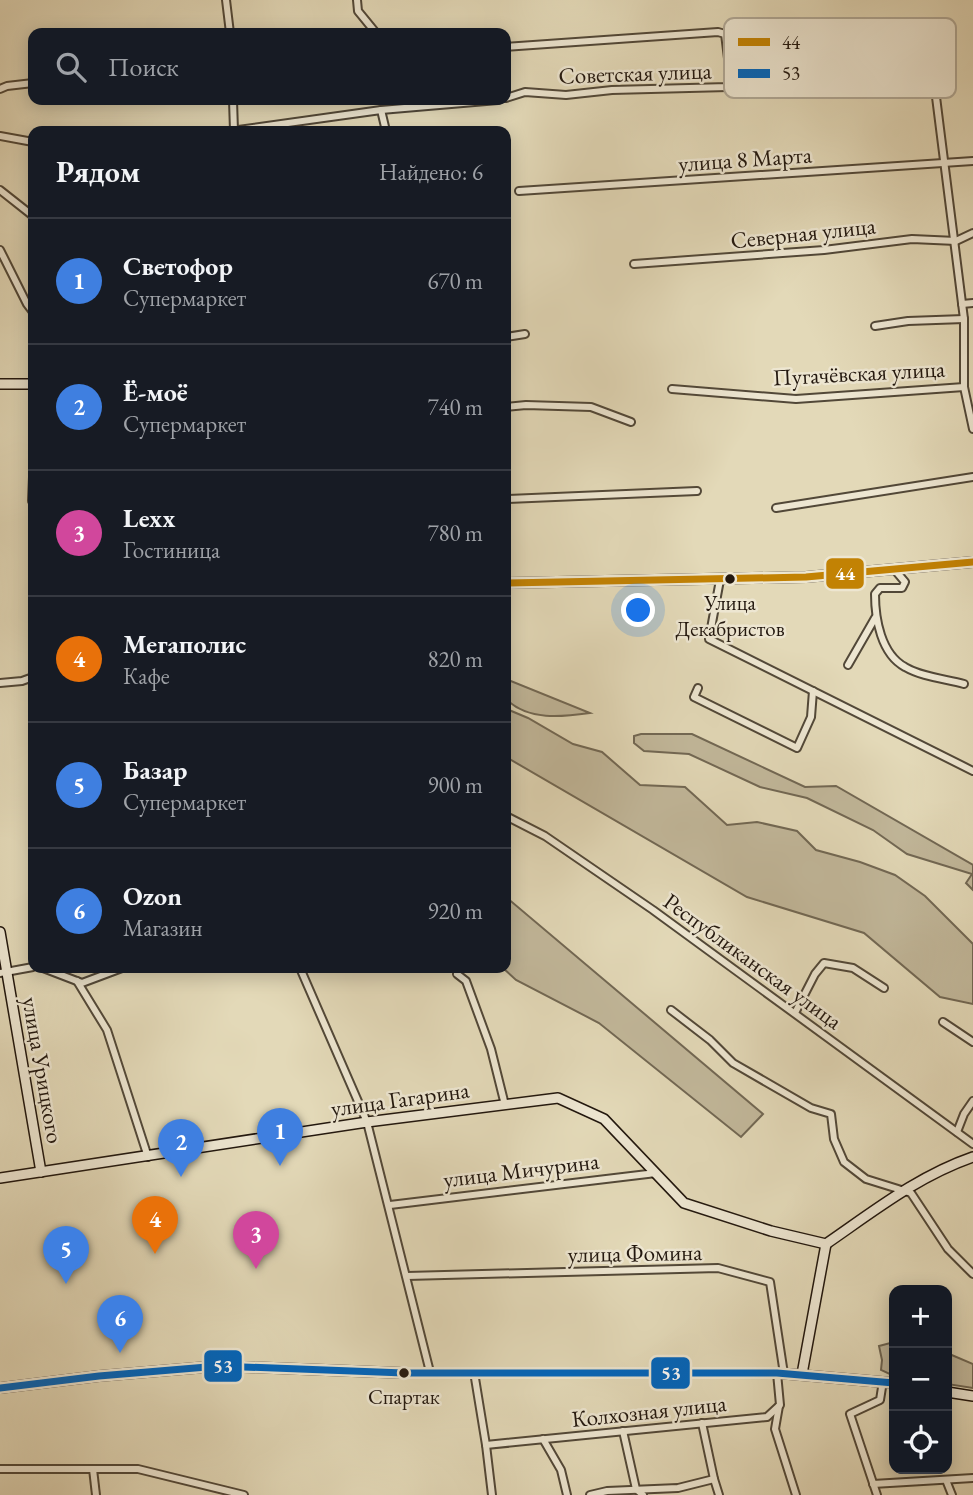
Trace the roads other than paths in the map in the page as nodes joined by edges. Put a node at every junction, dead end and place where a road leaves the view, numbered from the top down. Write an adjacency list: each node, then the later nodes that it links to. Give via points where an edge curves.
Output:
1 (226, 0): 3 (street)
2 (357, 0): 4 (street, via 358,10)
3 (229, 28)
4 (372, 28)
5 (724, 34): 6 (street)
6 (511, 47)
7 (28, 84): 9 (street)
8 (724, 87): 10 (street, Советская улица, via 566,95 525,92)
9 (0, 89)
10 (511, 96)
11 (936, 98): 21 (street, Советская улица)
12 (233, 105): 15 (street)
13 (411, 105): 14 (street)
14 (382, 110): 16 (street); 17 (street)
15 (233, 126)
16 (284, 126)
17 (385, 126)
18 (0, 136): 19 (street)
19 (28, 141)
20 (973, 160): 21 (street, улица 8 Марта)
21 (945, 161): 23 (street, улица 8 Марта); 26 (street)
22 (0, 190): 24 (street)
23 (519, 191)
24 (28, 212)
25 (973, 233): 26 (street, Северная улица)
26 (956, 241): 28 (street, Северная улица, via 912,239); 30 (street)
27 (0, 250): 31 (street)
28 (634, 264)
29 (973, 303): 30 (street)
30 (962, 304): 32 (street)
31 (28, 305)
32 (964, 319): 33 (street); 38 (street)
33 (875, 326)
34 (525, 334): 35 (street)
35 (511, 336)
36 (0, 384): 37 (street)
37 (28, 384)
38 (964, 387): 39 (street, Пугачёвская улица, via 796,399); 40 (street)
39 (672, 389)
40 (970, 397): 43 (street)
41 (511, 406): 42 (street, via 591,407)
42 (631, 422)
43 (973, 429)
44 (973, 477): 47 (street)
45 (697, 491): 46 (street)
46 (511, 499)
47 (776, 508)
48 (973, 562): 49 (street)
49 (894, 569): 50 (street); 52 (street, via 905,582 902,588 880,588 875,594)
50 (720, 580): 51 (street); 58 (street, via 709,639)
51 (511, 583)
52 (875, 618): 53 (street); 56 (street, via 895,661)
53 (848, 665)
54 (28, 680): 55 (street)
55 (0, 683)
56 (964, 684)
57 (698, 688): 58 (street, via 694,697 797,748 811,717)
58 (813, 691): 59 (street)
59 (973, 771)
60 (511, 819): 71 (street, Республиканская улица, via 545,836)
61 (0, 932): 63 (street, улица Урицкого)
62 (28, 968): 63 (street)
63 (3, 973): 81 (street, улица Урицкого)
64 (56, 973): 68 (street)
65 (109, 973): 68 (street)
66 (302, 973): 76 (street)
67 (457, 974): 75 (street, via 466,981 491,1049)
68 (77, 981): 79 (street, via 107,1030)
69 (884, 988): 71 (street, via 853,968 824,963)
70 (671, 1010): 84 (street, via 733,1063 811,1108 831,1114 834,1139 844,1162 866,1180)
71 (795, 1013): 77 (street, Республиканская улица)
72 (943, 1022): 73 (street)
73 (973, 1042)
74 (973, 1101): 77 (street)
75 (505, 1105): 76 (street, улица Гагарина); 82 (street, улица Гагарина, via 558,1098 604,1119)
76 (367, 1122): 79 (street, улица Гагарина); 85 (street)
77 (957, 1132): 78 (street, Республиканская улица)
78 (973, 1144)
79 (148, 1157): 81 (street, улица Гагарина)
80 (973, 1157): 84 (street)
81 (41, 1172): 83 (street, улица Гагарина)
82 (656, 1173): 85 (street, улица Мичурина); 86 (street, улица Гагарина, via 684,1203)
83 (0, 1178)
84 (904, 1190): 86 (street); 87 (street, via 911,1193 948,1250)
85 (390, 1205): 88 (street)
86 (826, 1244): 92 (street)
87 (973, 1274)
88 (407, 1276): 89 (street); 91 (street, улица Фомина, via 718,1268 770,1282)
89 (430, 1372): 90 (street); 95 (street, via 219,1366)
90 (474, 1372): 91 (street); 102 (street)
91 (780, 1373): 92 (street); 98 (street)
92 (802, 1374): 93 (street)
93 (883, 1381): 94 (street); 108 (street, via 880,1400 850,1414)
94 (889, 1382)
95 (0, 1388)
96 (952, 1393): 97 (street)
97 (973, 1396)
98 (780, 1405): 99 (street, Колхозная улица, via 767,1417); 117 (street, via 775,1429)
99 (702, 1423): 100 (street, Колхозная улица); 106 (street)
100 (624, 1431): 101 (street, Колхозная улица); 109 (street)
101 (543, 1439): 102 (street, Колхозная улица); 113 (street, via 561,1470)
102 (486, 1445): 112 (street)
103 (0, 1469): 104 (street)
104 (93, 1469): 110 (street); 111 (street, via 138,1469)
105 (973, 1478): 107 (street)
106 (714, 1479): 109 (street, via 678,1488); 116 (street)
107 (946, 1480): 108 (street); 119 (street)
108 (873, 1484): 118 (street)
109 (636, 1489): 114 (street); 115 (street)
110 (96, 1495)
111 (244, 1495)
112 (492, 1495)
113 (567, 1495)
114 (590, 1495)
115 (643, 1495)
116 (719, 1495)
117 (796, 1495)
118 (877, 1495)
119 (951, 1495)

